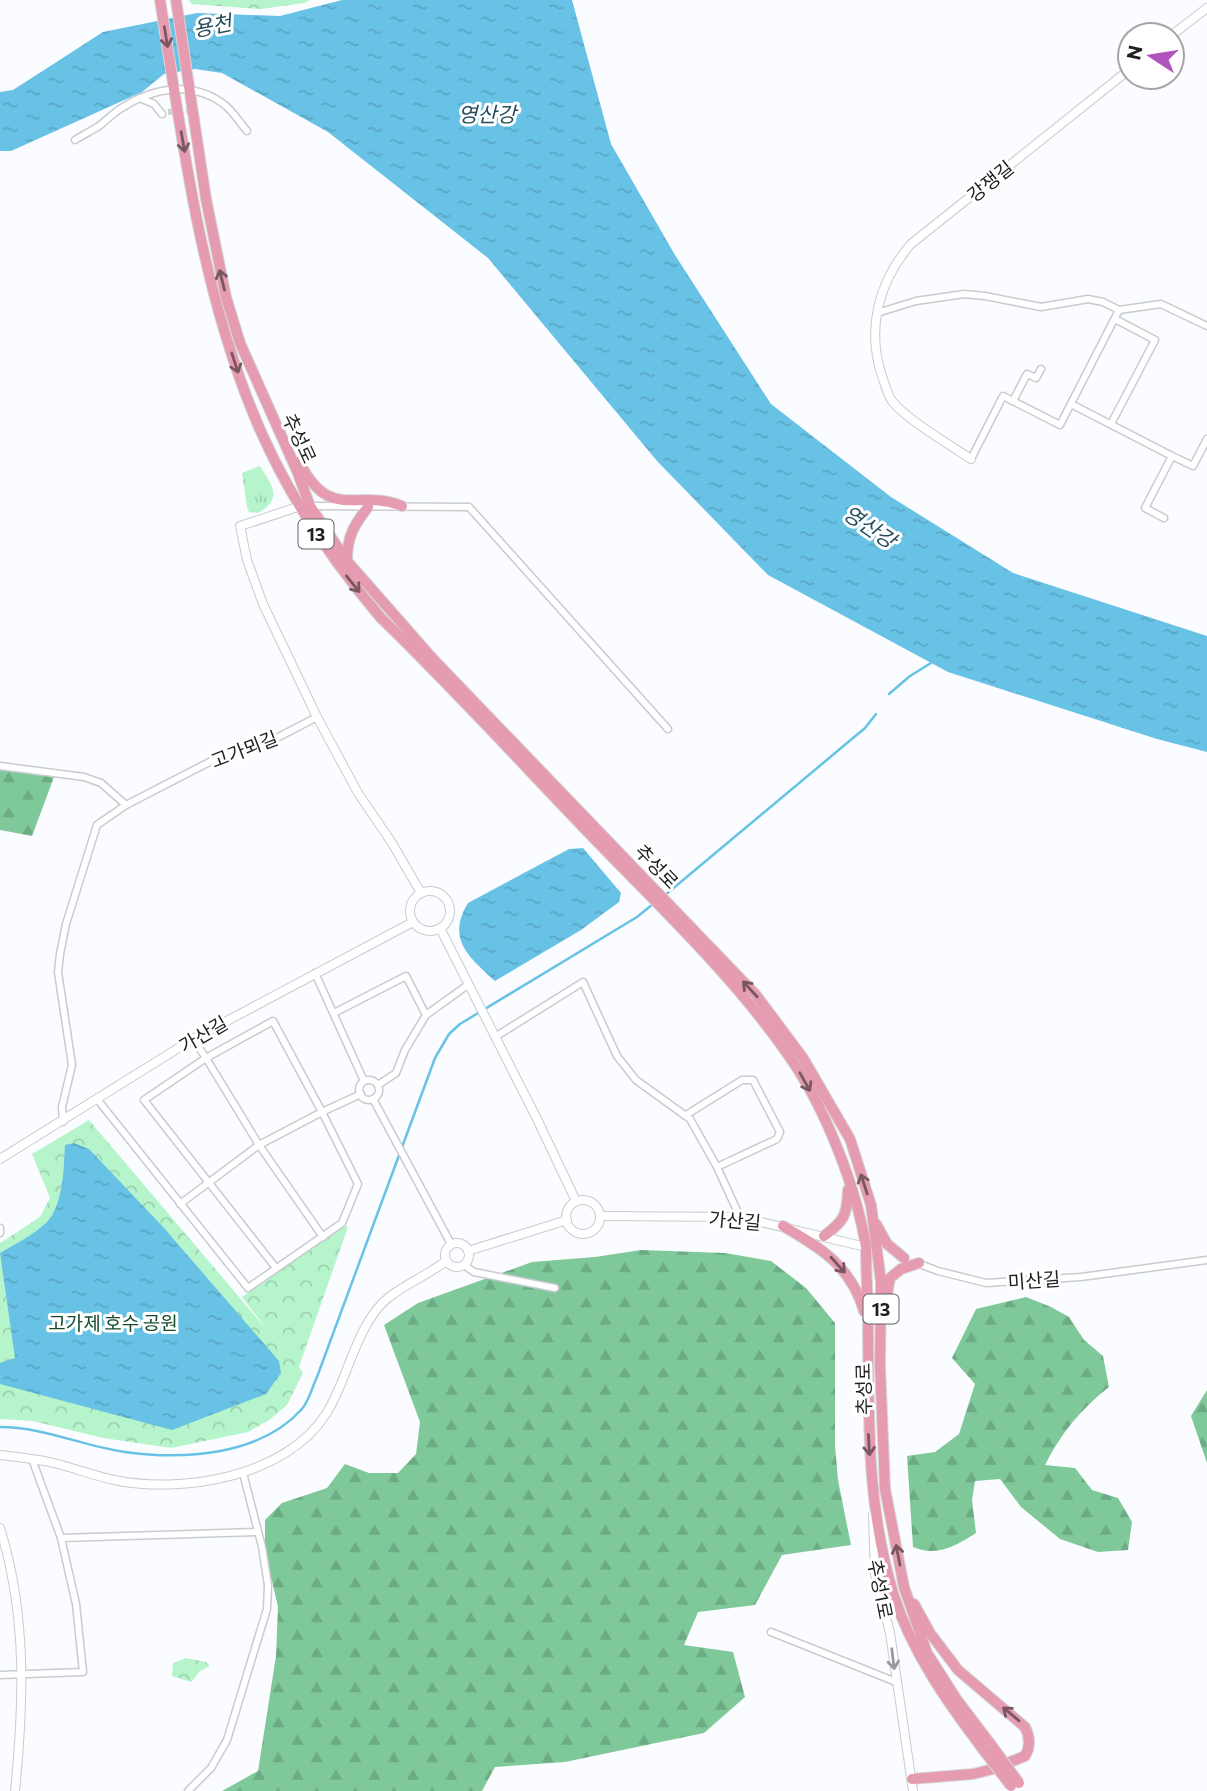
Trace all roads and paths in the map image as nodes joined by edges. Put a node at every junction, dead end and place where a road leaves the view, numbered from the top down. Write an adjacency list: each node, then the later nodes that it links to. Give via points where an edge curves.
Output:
1 (160, 0): 7 (main road, 추성로 / 13, one-way to 7)
2 (176, 0): 6 (main road, 추성로 / 13)
3 (1207, 8): 4 (street)
4 (1186, 25)
5 (1116, 80): 13 (street, 강쟁길, via 911,244 889,273)
6 (189, 88): 7 (street); 10 (street, via 227,107); 17 (main road, 추성로 / 13, one-way to 6, via 215,253)
7 (174, 90): 8 (street); 24 (main road, 추성로 / 13, one-way to 24, via 216,303 251,410)
8 (140, 99): 9 (street); 11 (street)
9 (162, 114)
10 (247, 131)
11 (75, 140)
12 (1119, 310): 13 (street, via 1088,299 1041,307 964,294); 14 (street); 15 (street, via 1161,304)
13 (877, 313): 23 (street, 강쟁길, via 876,349 890,399)
14 (1115, 319): 19 (street); 20 (street, via 1155,340)
15 (1207, 326)
16 (1041, 369): 18 (street, via 1036,378 1027,374)
17 (251, 370): 24 (main road, 추성로 / 13, via 297,471); 25 (main road, via 313,485 339,501)
18 (1013, 401): 19 (street, via 1060,425); 23 (street, via 1003,396)
19 (1072, 404): 20 (street)
20 (1111, 424): 22 (street)
21 (1207, 439): 22 (street, via 1193,466)
22 (1172, 456): 27 (street, via 1145,508)
23 (971, 459)
24 (305, 506): 26 (street); 28 (main road, 추성로 / 13); 29 (street, via 240,526 263,604); 33 (main road, 추성로 / 13, one-way to 33, via 321,543 381,618)
25 (402, 506): 26 (street); 30 (street, via 469,507)
26 (368, 507): 28 (main road, via 352,528)
27 (1164, 518)
28 (347, 561): 33 (main road, 추성로 / 13)
29 (317, 717): 32 (street, 고가뫼길, via 267,743 220,756); 34 (street)
30 (668, 729)
31 (0, 765): 32 (street, via 102,783)
32 (125, 805): 52 (street, 고가뫼길, via 97,825 60,954 58,972 72,1065)
33 (648, 888): 35 (main road, 추성로 / 13)
34 (421, 893): 36 (street, via 411,903); 37 (street, via 433,891 447,901 450,914)
35 (672, 914): 57 (main road, 추성로 / 13, one-way to 57, via 797,1067 838,1150); 63 (main road, 추성로 / 13, one-way to 35, via 850,1139 803,1058 756,995)
36 (413, 922): 37 (street, via 428,931); 38 (street, 가산길)
37 (440, 928): 39 (street)
38 (316, 973): 40 (street); 43 (street, 가산길)
39 (469, 984): 41 (street); 42 (street)
40 (334, 1013): 41 (street, via 406,976); 45 (street)
41 (426, 1015): 46 (street, via 396,1073)
42 (495, 1037): 51 (street, via 583,982 617,1056 636,1080); 58 (street)
43 (193, 1039): 44 (street); 48 (street, 가산길)
44 (206, 1058): 50 (street, via 272,1021); 53 (street); 56 (street, via 144,1100)
45 (364, 1081): 46 (street); 47 (street)
46 (378, 1085): 49 (street)
47 (361, 1094): 49 (street); 50 (street)
48 (97, 1099): 52 (street, 가산길); 59 (street)
49 (373, 1099): 67 (street)
50 (322, 1112): 53 (street); 66 (street, via 358,1184 342,1223)
51 (686, 1115): 55 (street); 55 (street, via 742,1080 752,1080 780,1132 777,1139)
52 (62, 1122): 54 (street, 가산길)
53 (259, 1145): 56 (street); 66 (street)
54 (0, 1159)
55 (717, 1167): 61 (street)
56 (209, 1183): 59 (street); 75 (street)
57 (848, 1183): 65 (main road, via 843,1220); 68 (main road, 추성로 / 13)
58 (576, 1201): 60 (street, via 592,1202); 62 (street, via 568,1209)
59 (180, 1204): 75 (street, via 248,1288)
60 (600, 1216): 61 (street, 가산길); 62 (street, via 597,1227 582,1233 572,1229)
61 (740, 1217): 64 (street, 가산길)
62 (567, 1220): 69 (street)
63 (874, 1220): 68 (main road, 추성로 / 13); 70 (main road, via 887,1244)
64 (783, 1226): 65 (street, 가산길); 78 (main road, one-way to 78, via 822,1248 838,1264 859,1293)
65 (824, 1236): 68 (street, 가산길)
66 (323, 1237): 75 (street)
67 (450, 1244): 69 (street, via 461,1243); 72 (street)
68 (871, 1247): 70 (street, 미산길); 77 (main road, 추성로 / 13, via 881,1282); 78 (main road, 추성로 / 13)
69 (468, 1251): 74 (street)
70 (905, 1258): 73 (street, 미산길)
71 (1207, 1260): 73 (street, 미산길, via 1081,1277 986,1283)
72 (446, 1261): 74 (street, via 452,1267); 81 (street, via 388,1298 375,1312 317,1427 295,1447)
73 (919, 1264): 77 (main road, via 890,1278)
74 (464, 1265): 76 (street, via 474,1272)
75 (276, 1268)
76 (555, 1288)
77 (881, 1319): 86 (main road, 추성로 / 13, one-way to 77, via 885,1489)
78 (868, 1326): 82 (main road, 추성로 / 13, one-way to 82)
79 (0, 1455): 80 (street)
80 (32, 1459): 81 (street, via 113,1480 158,1485); 85 (street)
81 (243, 1473): 84 (street)
82 (872, 1495): 90 (street, 추성1로, one-way to 90, via 875,1574); 91 (main road, 추성로 / 13, via 905,1625 950,1706)
83 (0, 1528): 89 (street, via 14,1579)
84 (258, 1532): 85 (street); 95 (street, via 268,1585 267,1609 227,1740 211,1768)
85 (61, 1538): 89 (street, via 76,1604 83,1672)
86 (904, 1587): 91 (main road, 추성로 / 13, via 928,1653); 92 (main road, one-way to 86, via 993,1769 1025,1756 1029,1736 1018,1720 958,1670)
87 (771, 1632): 90 (street)
88 (0, 1675): 89 (street)
89 (23, 1675): 94 (street)
90 (896, 1682): 92 (street, 추성1로)
91 (987, 1747): 93 (main road, 추성로 / 13, bridge)
92 (912, 1779): 96 (street, 추성1로)
93 (1018, 1788)
94 (15, 1791)
95 (188, 1791)
96 (913, 1791)

